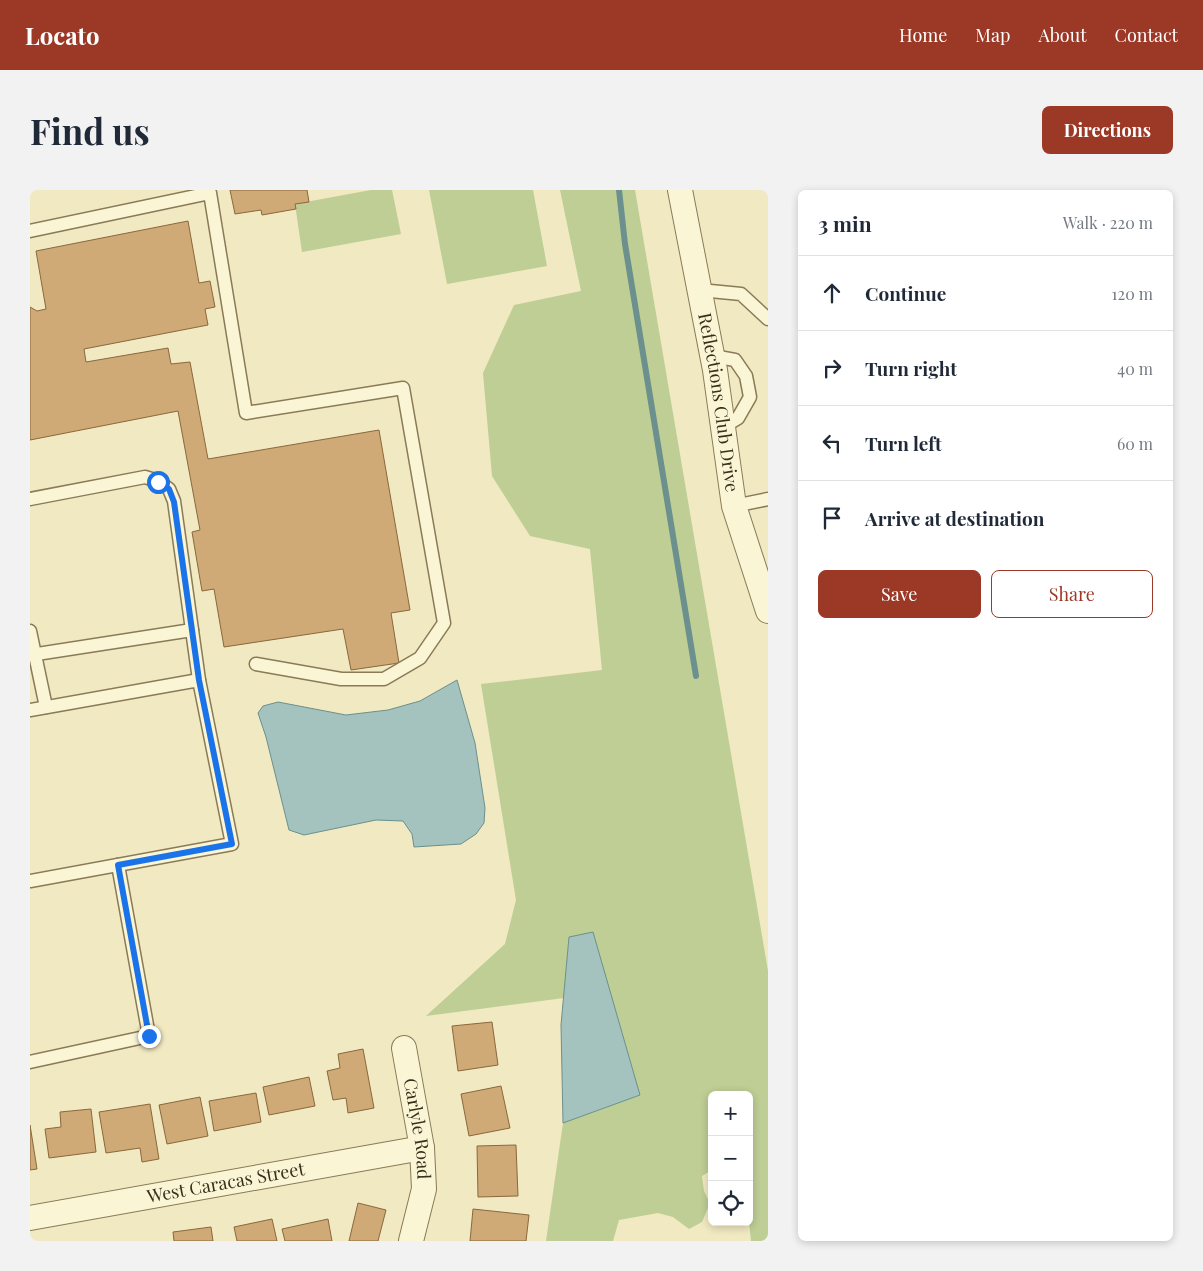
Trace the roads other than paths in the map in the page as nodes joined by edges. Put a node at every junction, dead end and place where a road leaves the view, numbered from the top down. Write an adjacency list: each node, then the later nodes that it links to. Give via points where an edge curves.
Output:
1 (680, 190): 3 (street, Reflections Club Drive)
2 (30, 231): 12 (lane, via 210,193 246,413 403,388 444,623 420,658 384,680 341,679)
3 (700, 290): 4 (lane, via 741,294); 7 (street, Reflections Club Drive, via 713,356)
4 (768, 319)
5 (30, 499): 9 (lane, via 145,477 169,489 174,502)
6 (768, 499): 7 (lane)
7 (734, 506): 8 (street, Reflections Club Drive)
8 (768, 611)
9 (192, 630): 11 (lane); 13 (lane)
10 (30, 631): 11 (lane)
11 (32, 655): 14 (lane)
12 (256, 664)
13 (199, 680): 14 (lane); 16 (lane, via 232,844)
14 (46, 707): 15 (lane)
15 (30, 710)
16 (118, 865): 17 (lane); 19 (lane, via 149,1036)
17 (30, 881)
18 (404, 1048): 20 (street, Carlyle Road)
19 (30, 1062)
20 (422, 1148): 21 (street, West Caracas Street); 22 (street, Carlyle Road, via 424,1189)
21 (30, 1218)
22 (411, 1241)

